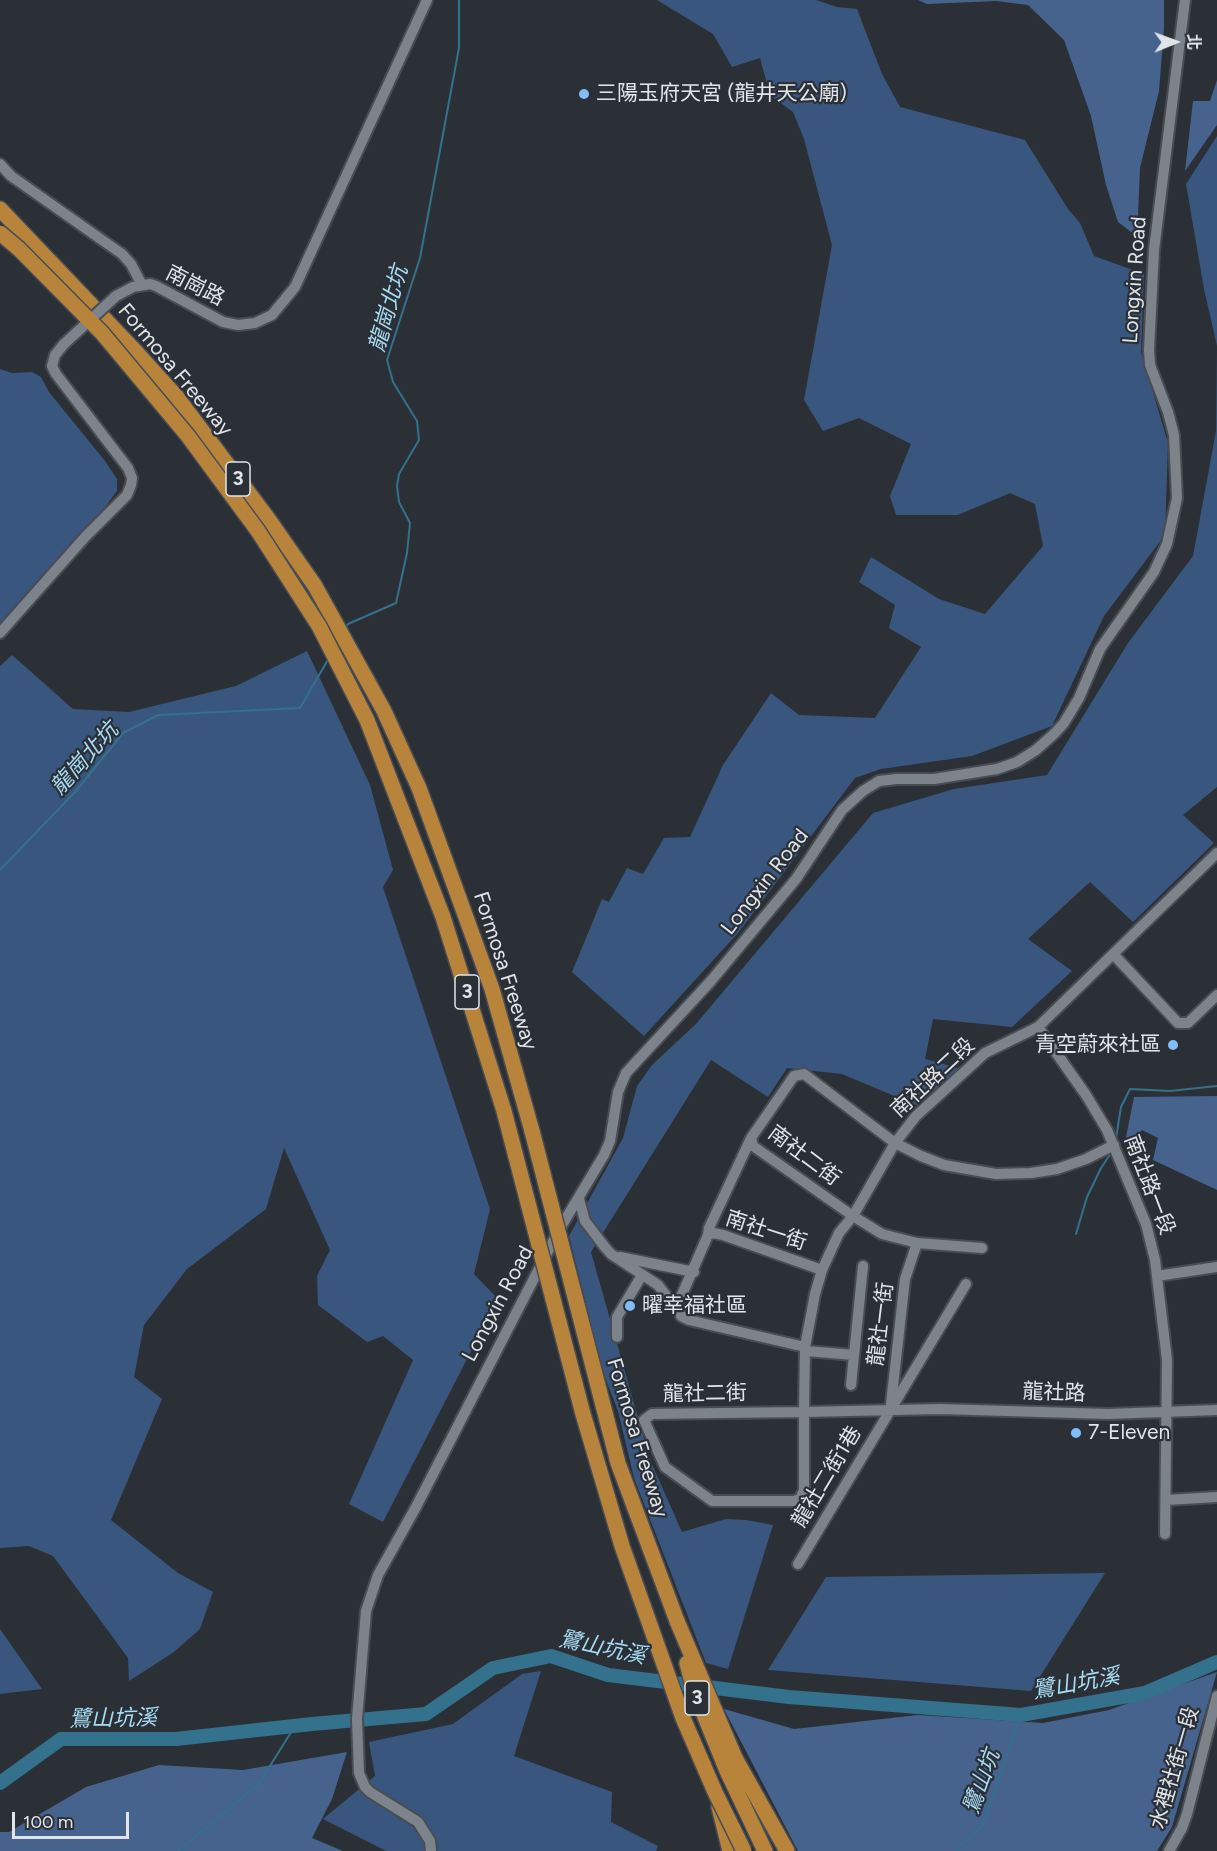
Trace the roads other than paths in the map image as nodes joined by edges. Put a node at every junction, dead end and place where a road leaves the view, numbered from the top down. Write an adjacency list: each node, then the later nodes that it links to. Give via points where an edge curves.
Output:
1 (427, 0): 6 (street, 南崗路, via 295,287 272,315 255,323 223,322 156,286)
2 (1185, 0): 15 (street, Longxin Road, via 1154,250 1149,350 1150,365 1174,435 1177,498 1167,544 1154,572 1100,649 1064,723 1036,750 997,769 879,781 842,810 796,879 710,982 626,1073 618,1092 610,1141)
3 (0, 164): 6 (street, via 11,176 122,254)
4 (0, 209): 42 (highway, Formosa Freeway / 3, bridge, via 176,396 315,586 384,711 419,788 492,989 618,1463 677,1621 694,1690)
5 (0, 233): 43 (highway, Formosa Freeway / 3, bridge, via 102,333 188,436 258,531 313,617 368,720 443,917 504,1111 583,1414 622,1545 683,1718)
6 (142, 285): 7 (street, 南崗路, bridge, via 116,296 64,344 52,366 128,468 132,478 127,495)
7 (0, 633)
8 (1217, 853): 9 (street, 南社路二段)
9 (1114, 955): 10 (street, via 1178,1023 1188,1023); 11 (street, 南社路二段)
10 (1217, 995)
11 (1038, 1027): 13 (street, 南社路二段, via 985,1053 916,1116); 14 (street, 南社路一段, via 1086,1095)
12 (751, 1138): 13 (street, 南社二街, via 794,1076 804,1074); 16 (street, 南社二街, via 753,1146); 17 (street)
13 (895, 1143): 14 (street, 南社二街, via 944,1165 996,1174 1057,1168); 16 (street, 南社路二段)
14 (1114, 1145): 26 (street, 南社路一段, via 1146,1224)
15 (579, 1199): 20 (street, via 589,1228); 44 (street, Longxin Road, via 378,1575 366,1611 358,1695 359,1773 365,1787 418,1822 430,1841)
16 (853, 1216): 18 (street, 南社二街, via 882,1234); 23 (street, 南社路二段, via 839,1233)
17 (708, 1235): 23 (street, 南社一街, via 717,1233); 24 (street, 南社一街)
18 (917, 1244): 19 (street, 南社二街); 33 (street, 龍社一街, via 905,1279)
19 (982, 1248)
20 (613, 1255): 24 (street); 25 (street)
21 (863, 1266): 31 (street)
22 (1217, 1267): 26 (street)
23 (822, 1270): 30 (street, 南社路二段)
24 (694, 1272): 28 (street, 南社一街)
25 (642, 1275): 28 (street, via 658,1285); 29 (street, via 617,1317)
26 (1157, 1276): 36 (street, 南社路一段, via 1167,1359)
27 (966, 1284): 33 (street, 龍社二街1巷)
28 (678, 1311): 30 (street, via 689,1320)
29 (617, 1337)
30 (806, 1349): 31 (street); 35 (street, 南社路二段)
31 (854, 1354): 32 (street)
32 (851, 1385)
33 (890, 1410): 35 (street, 龍社二街); 36 (street, 龍社路); 40 (street, 龍社二街1巷)
34 (1217, 1410): 36 (street, 龍社路)
35 (804, 1412): 35 (street, 龍社二街, via 804,1490 794,1501 712,1501 665,1467 644,1420 652,1414)
36 (1167, 1413): 38 (street, 南社路一段)
37 (1217, 1497): 38 (street)
38 (1166, 1500): 39 (street, 南社路一段)
39 (1165, 1534)
40 (798, 1564)
41 (1217, 1696): 49 (street, 水裡社街一段, via 1182,1828)
42 (731, 1764): 47 (highway, Formosa Freeway / 3); 48 (highway)
43 (715, 1792): 45 (highway); 46 (highway, Formosa Freeway / 3, bridge)
44 (431, 1851)
45 (730, 1851)
46 (744, 1851)
47 (765, 1851)
48 (787, 1851)
49 (1169, 1851)

